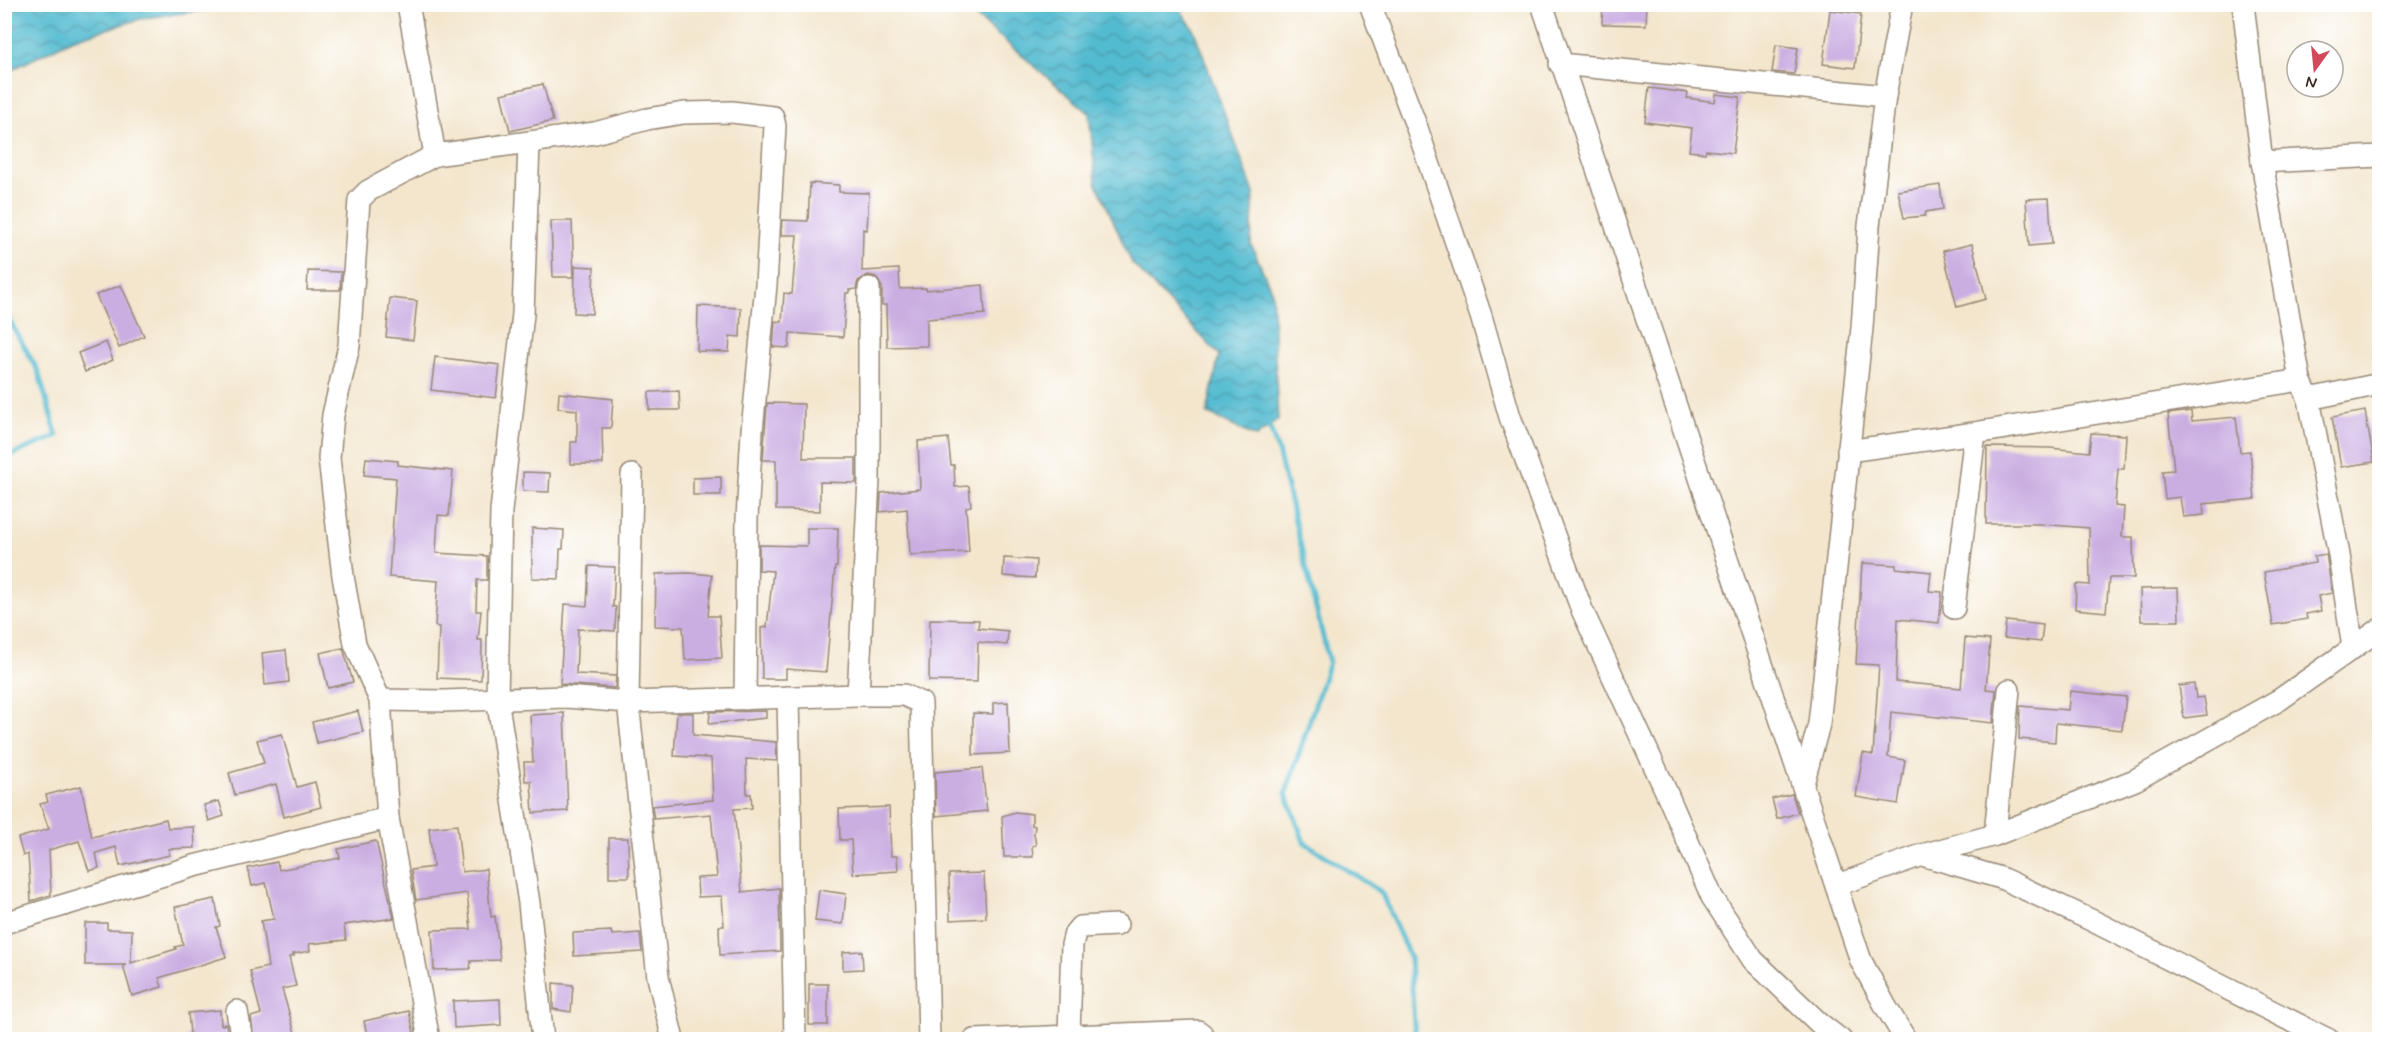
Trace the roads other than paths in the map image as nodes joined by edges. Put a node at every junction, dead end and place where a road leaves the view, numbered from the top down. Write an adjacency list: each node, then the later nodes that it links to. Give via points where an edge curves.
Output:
1 (408, 4): 9 (street)
2 (1370, 4): 46 (street, via 1482,316 1510,417 1582,610 1712,897 1753,960)
3 (1542, 4): 6 (street)
4 (1902, 4): 7 (street)
5 (2243, 4): 11 (street)
6 (1560, 64): 7 (street); 29 (street)
7 (1885, 96): 17 (street)
8 (529, 143): 9 (street); 25 (street, via 523,314 501,511); 26 (street, via 684,113 732,112 773,117 766,285 747,519)
9 (435, 155): 27 (street, via 368,191 359,200 349,346 333,415 329,458 343,576 355,644)
10 (2379, 156): 11 (street)
11 (2262, 162): 13 (street)
12 (869, 288): 23 (street, via 868,480)
13 (2300, 380): 15 (street); 16 (street)
14 (2379, 384): 15 (street)
15 (2309, 399): 21 (street)
16 (1975, 433): 17 (street); 19 (street)
17 (1848, 451): 29 (street, via 1819,724)
18 (632, 475): 28 (street)
19 (1954, 608)
20 (2379, 629): 21 (street)
21 (2353, 648): 31 (street, via 2279,700 2135,780)
22 (2009, 690): 31 (street)
23 (858, 695): 24 (street); 43 (street, via 904,695 921,703)
24 (788, 697): 26 (street); 42 (street)
25 (497, 699): 27 (street); 28 (street, via 566,697); 40 (street, via 529,903)
26 (745, 699): 28 (street)
27 (380, 700): 30 (street)
28 (628, 702): 41 (street, via 658,977)
29 (1803, 784): 33 (street)
30 (388, 818): 34 (street, via 194,866); 39 (street)
31 (1995, 835): 32 (street)
32 (1922, 855): 33 (street); 48 (street, via 2001,878)
33 (1837, 885): 47 (street, via 1861,961)
34 (4, 923)
35 (1117, 925): 37 (street, via 1080,927 1075,933)
36 (237, 1011): 38 (street)
37 (1061, 1036): 44 (street); 45 (street, via 1198,1031)
38 (242, 1040)
39 (429, 1040)
40 (543, 1040)
41 (673, 1040)
42 (795, 1040)
43 (929, 1040)
44 (974, 1040)
45 (1204, 1040)
46 (1841, 1040)
47 (1906, 1040)
48 (2329, 1040)

